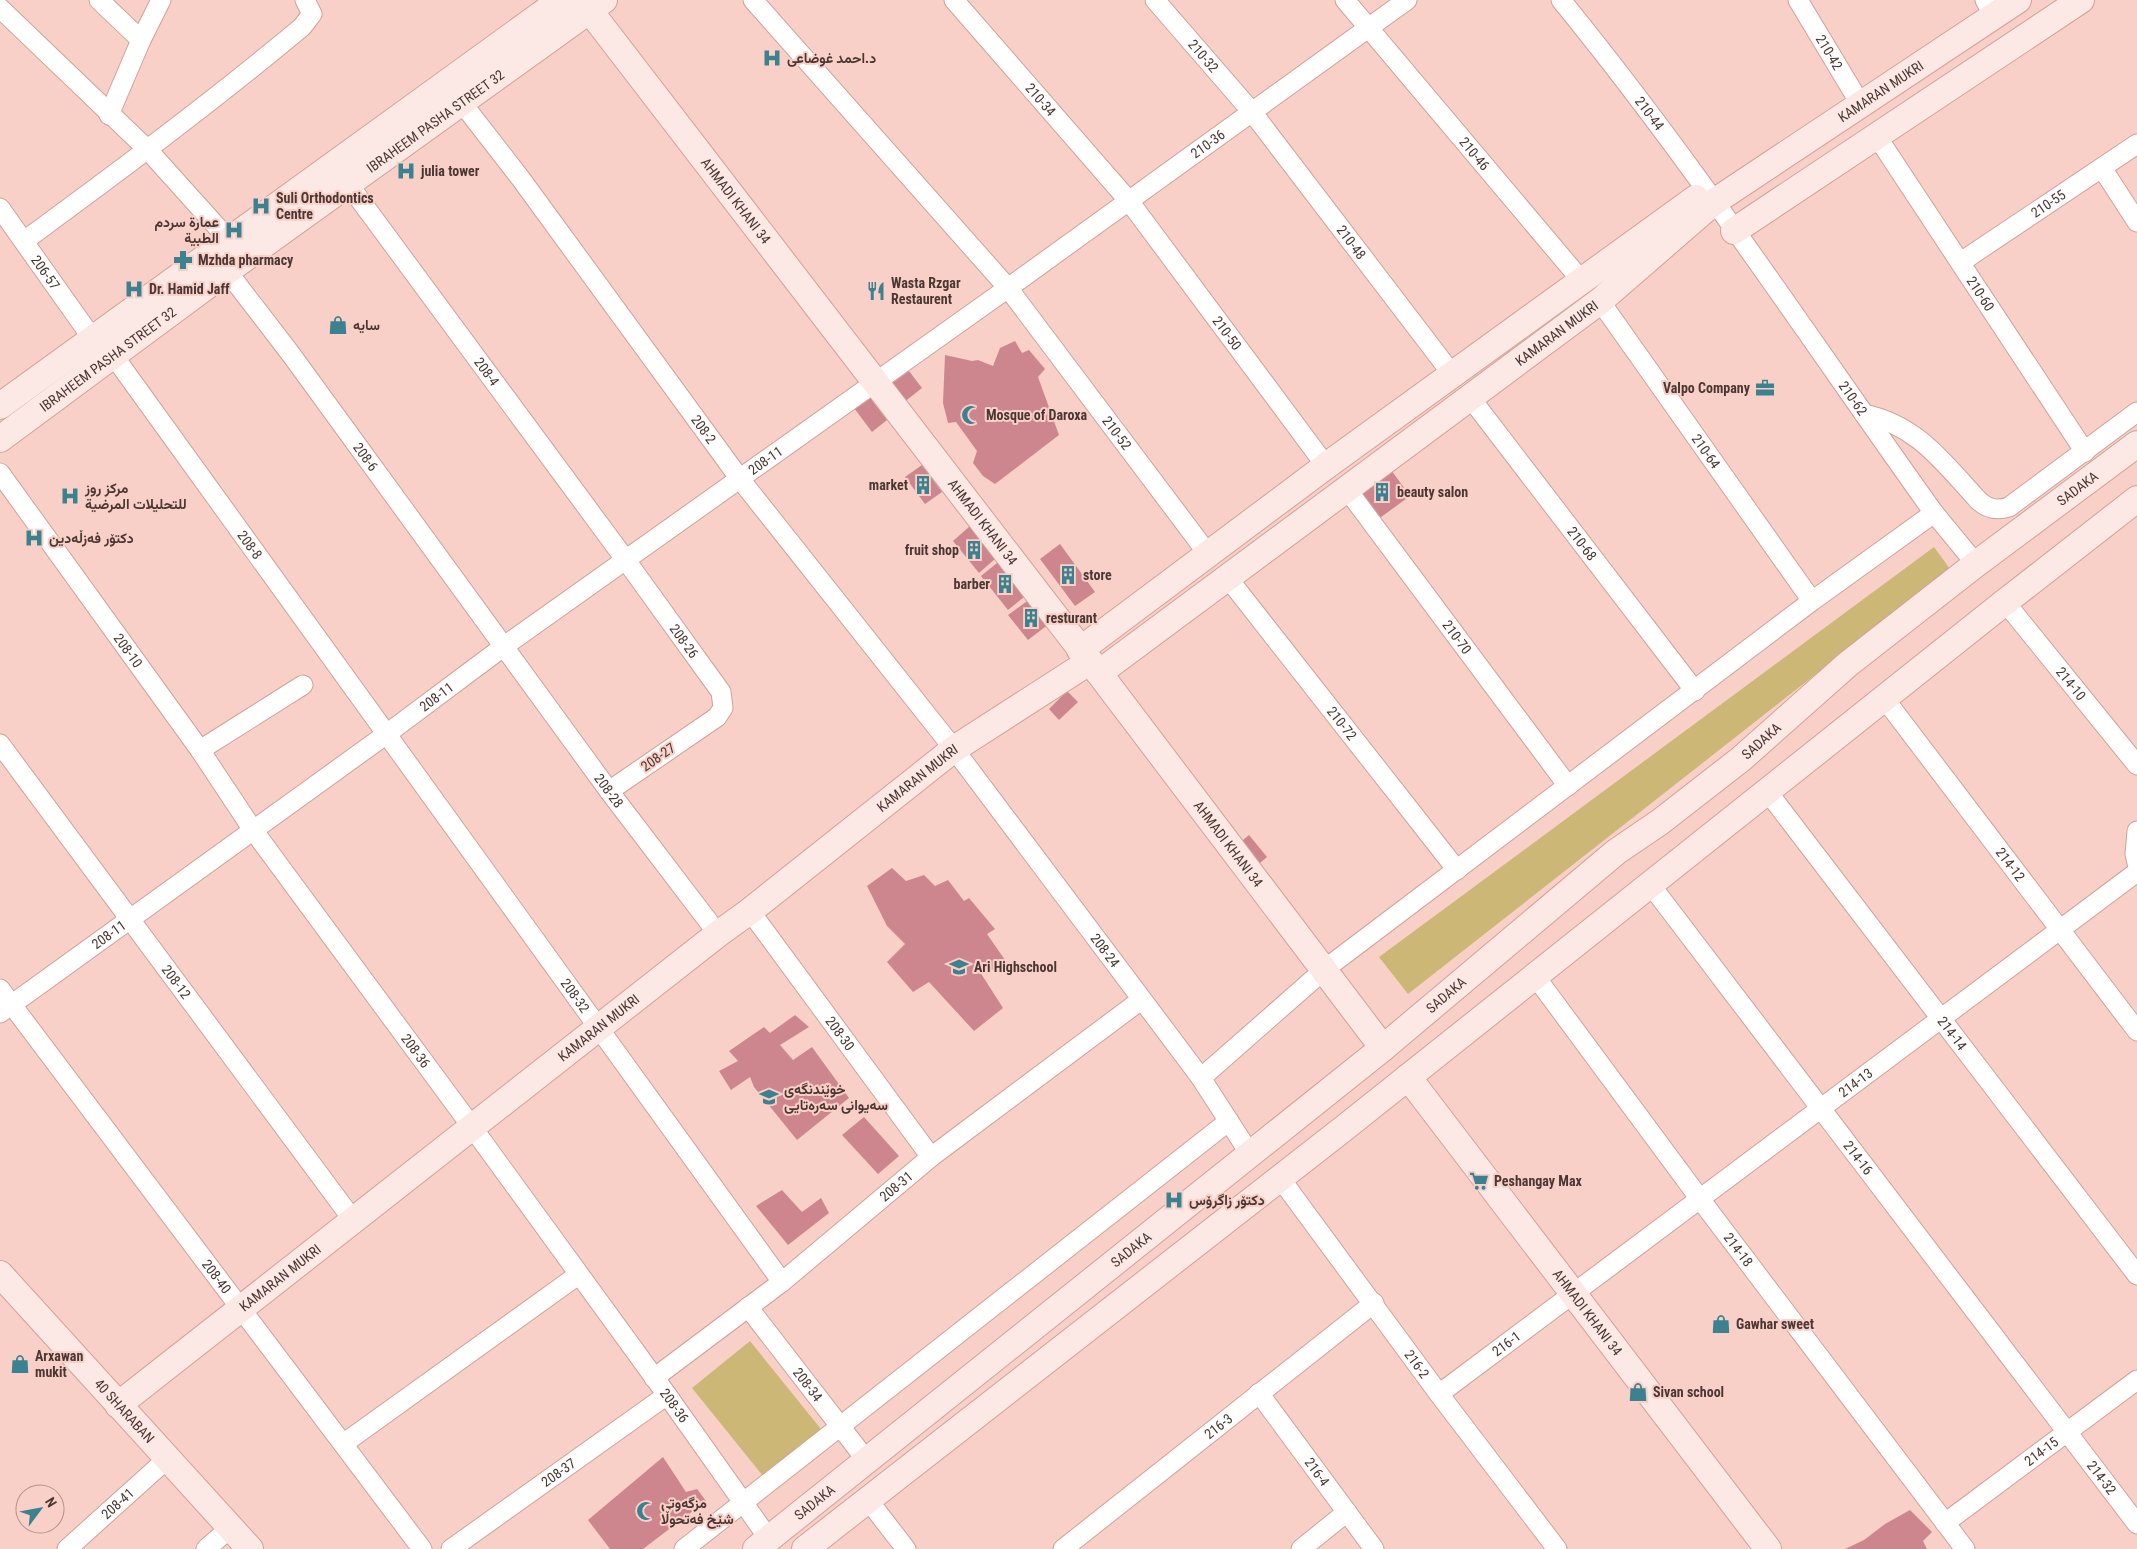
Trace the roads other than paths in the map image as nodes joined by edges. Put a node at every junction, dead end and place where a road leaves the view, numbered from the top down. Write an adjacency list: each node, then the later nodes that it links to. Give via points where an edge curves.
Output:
1 (99, 0): 18 (street)
2 (161, 0): 18 (street)
3 (305, 0): 25 (street, via 312,14 302,27)
4 (561, 0): 33 (street, IBRAHEEM PASHA STREET 32)
5 (753, 0): 38 (street)
6 (954, 0): 29 (street, 210-34)
7 (1155, 0): 21 (street, 210-32)
8 (1346, 0): 17 (street, 210-46)
9 (1407, 0): 17 (street, 210-36)
10 (1561, 0): 28 (street, 210-44, via 1613,63)
11 (1798, 0): 20 (street, 210-42)
12 (2018, 0): 16 (street, KAMARAN MUKRI)
13 (2081, 0): 23 (street)
14 (591, 4): 19 (street, IBRAHEEM PASHA STREET 32); 43 (street, AHMADI KHANI 34)
15 (0, 8): 22 (street)
16 (1989, 8): 20 (street, KAMARAN MUKRI)
17 (1369, 28): 21 (street, 210-36); 37 (street, 210-46)
18 (140, 40): 22 (street)
19 (462, 103): 27 (street, IBRAHEEM PASHA STREET 32); 55 (street, 208-2)
20 (1861, 105): 28 (street, KAMARAN MUKRI)
21 (1252, 112): 29 (street, 210-36); 42 (street, 210-48)
22 (109, 115): 25 (street)
23 (1876, 135): 32 (street); 35 (street, 210-60)
24 (2137, 144): 26 (street, 210-55)
25 (148, 150): 33 (street); 34 (street)
26 (2102, 168): 31 (street); 35 (street, 210-55)
27 (349, 185): 36 (street, IBRAHEEM PASHA STREET 32); 60 (street, 208-4)
28 (1711, 196): 32 (street, 210-44); 37 (street, KAMARAN MUKRI); 39 (street, KAMARAN MUKRI)
29 (1129, 201): 38 (street, 210-36); 53 (street, 210-50)
30 (0, 208): 34 (street, 206-57)
31 (2137, 222)
32 (1734, 230): 48 (street, 210-62)
33 (228, 239): 40 (street, IBRAHEEM PASHA STREET 32)
34 (24, 241): 40 (street, 206-57)
35 (1960, 262): 52 (street, 210-60)
36 (227, 271): 41 (street, IBRAHEEM PASHA STREET 32); 65 (street, 208-6)
37 (1581, 280): 42 (street, KAMARAN MUKRI)
38 (1008, 288): 43 (street, 210-36); 59 (street, 210-52)
39 (1600, 301): 44 (street, KAMARAN MUKRI); 63 (street, 210-64)
40 (92, 338): 45 (street, IBRAHEEM PASHA STREET 32)
41 (113, 355): 50 (street, IBRAHEEM PASHA STREET 32); 71 (street, 208-8)
42 (1452, 374): 46 (street, KAMARAN MUKRI)
43 (874, 382): 55 (street, 208-11); 66 (street, AHMADI KHANI 34)
44 (1469, 396): 49 (street, KAMARAN MUKRI); 68 (street, 210-68)
45 (0, 406)
46 (1401, 411): 49 (street); 53 (street, KAMARAN MUKRI)
47 (2137, 412): 52 (street)
48 (1864, 414): 52 (street, via 1893,422 1919,438 1988,508 2009,507); 58 (street, 210-62)
49 (1420, 433): 56 (street, KAMARAN MUKRI)
50 (0, 439)
51 (2137, 444): 61 (street, SADAKA)
52 (2085, 452)
53 (1326, 466): 59 (street, KAMARAN MUKRI)
54 (0, 473): 74 (street, 208-10)
55 (740, 479): 60 (street, 208-11); 73 (street, 208-2)
56 (1346, 488): 62 (street, KAMARAN MUKRI); 77 (street, 210-70)
57 (2136, 502): 64 (street)
58 (1934, 513): 61 (street, 210-62); 63 (street)
59 (1208, 554): 66 (street, KAMARAN MUKRI)
60 (625, 559): 65 (street, 208-11); 70 (street, 208-26, via 721,692 723,708)
61 (1976, 564): 76 (street, SADAKA, via 1848,664)
62 (1227, 577): 66 (street, KAMARAN MUKRI); 85 (street, 210-72)
63 (1812, 601): 68 (street)
64 (2005, 602): 69 (street); 75 (street, 214-10)
65 (503, 646): 71 (street, 208-11); 78 (street, 208-28)
66 (1089, 662): 73 (street, KAMARAN MUKRI); 92 (street, AHMADI KHANI 34)
67 (303, 685): 74 (street)
68 (1695, 691): 77 (street)
69 (1884, 698): 79 (street); 90 (street, 214-12)
70 (708, 723): 78 (street, 208-27)
71 (388, 733): 81 (street, 208-11); 98 (street, 208-32)
72 (0, 744): 89 (street, 208-12)
73 (954, 749): 88 (street, KAMARAN MUKRI); 95 (street, 208-24)
74 (200, 750): 81 (street, 208-10)
75 (2137, 765)
76 (1728, 769): 79 (street, via 1719,789 1724,803 1732,807); 80 (street, SADAKA)
77 (1568, 786): 85 (street)
78 (609, 791): 91 (street, 208-28)
79 (1760, 797): 83 (street); 97 (street, 214-14)
80 (1660, 822): 83 (street, via 1681,820 1691,826 1694,837); 100 (street, SADAKA, via 1616,852)
81 (253, 830): 89 (street, 208-11); 105 (street, 208-36)
82 (2137, 831): 84 (street)
83 (1686, 855): 87 (street)
84 (2137, 863)
85 (1457, 870): 92 (street)
86 (2137, 872): 90 (street, 214-13)
87 (1650, 884): 93 (street); 103 (street, 214-16)
88 (750, 911): 91 (street, KAMARAN MUKRI); 107 (street, 208-30)
89 (131, 920): 96 (street, 208-11); 110 (street, 208-12)
90 (2060, 930): 97 (street, 214-13); 99 (street, 214-12)
91 (718, 934): 98 (street, KAMARAN MUKRI)
92 (1325, 969): 100 (street, AHMADI KHANI 34); 102 (street)
93 (1535, 976): 101 (street); 109 (street, 214-18)
94 (0, 989): 96 (street, 208-40)
95 (1141, 1000): 102 (street, 208-24); 107 (street, 208-31)
96 (6, 1009): 118 (street, 208-40)
97 (1941, 1019): 103 (street, 214-13); 113 (street, 214-14)
98 (599, 1027): 105 (street, KAMARAN MUKRI); 114 (street, 208-32)
99 (2137, 1031)
100 (1383, 1048): 106 (street, SADAKA)
101 (1408, 1077): 108 (street); 115 (street, AHMADI KHANI 34)
102 (1201, 1078): 104 (street, 208-24)
103 (1821, 1109): 109 (street, 214-13); 130 (street, 214-16)
104 (1229, 1121): 106 (street, 208-24); 129 (street)
105 (472, 1127): 110 (street, KAMARAN MUKRI); 112 (street, 208-36)
106 (1250, 1154): 119 (street, SADAKA)
107 (931, 1157): 114 (street, 208-31)
108 (1280, 1178): 116 (street, 216-2); 120 (street)
109 (1700, 1199): 115 (street, 214-13); 137 (street, 214-18)
110 (353, 1220): 118 (street, KAMARAN MUKRI)
111 (0, 1274): 128 (street, 40 SHARABAN)
112 (578, 1275): 122 (street, 208-36); 131 (street)
113 (2137, 1275)
114 (782, 1282): 117 (street, 208-31)
115 (1574, 1294): 125 (street, 216-1); 153 (street, AHMADI KHANI 34)
116 (1374, 1303): 124 (street, 216-3); 125 (street, 216-2)
117 (748, 1308): 122 (street, 208-31); 129 (street, 208-34)
118 (241, 1309): 128 (street, KAMARAN MUKRI); 131 (street, 208-40)
119 (1015, 1342): 120 (street, via 1022,1358); 121 (street, SADAKA)
120 (1036, 1368): 127 (street)
121 (973, 1376): 127 (street, via 987,1385); 133 (street, SADAKA)
122 (654, 1378): 126 (street, 208-36)
123 (2137, 1380): 130 (street, 214-15)
124 (1259, 1393): 136 (street, 216-4); 149 (street, 216-3)
125 (1439, 1394): 152 (street, 216-2)
126 (667, 1395): 135 (street, 208-36); 145 (street, 208-37)
127 (997, 1400): 134 (street)
128 (118, 1405): 132 (street, 40 SHARABAN)
129 (840, 1426): 133 (street, 208-34); 135 (street)
130 (2066, 1432): 137 (street, 214-15); 138 (street, 214-32)
131 (343, 1444): 144 (street, 208-40)
132 (167, 1459): 139 (street, 40 SHARABAN); 141 (street, 208-41)
133 (867, 1461): 140 (street, SADAKA)
134 (868, 1500): 147 (street); 148 (street)
135 (743, 1503): 140 (street, 208-36); 146 (street)
136 (1347, 1512): 150 (street); 151 (street, 216-4)
137 (1945, 1523): 154 (street, 214-18)
138 (2137, 1524)
139 (230, 1528): 142 (street); 143 (street, 40 SHARABAN)
140 (762, 1544)
141 (67, 1549)
142 (206, 1549)
143 (250, 1549)
144 (422, 1549)
145 (451, 1549)
146 (684, 1549)
147 (805, 1549)
148 (906, 1549)
149 (1062, 1549)
150 (1301, 1549)
151 (1374, 1549)
152 (1557, 1549)
153 (1768, 1549)
154 (1965, 1549)

